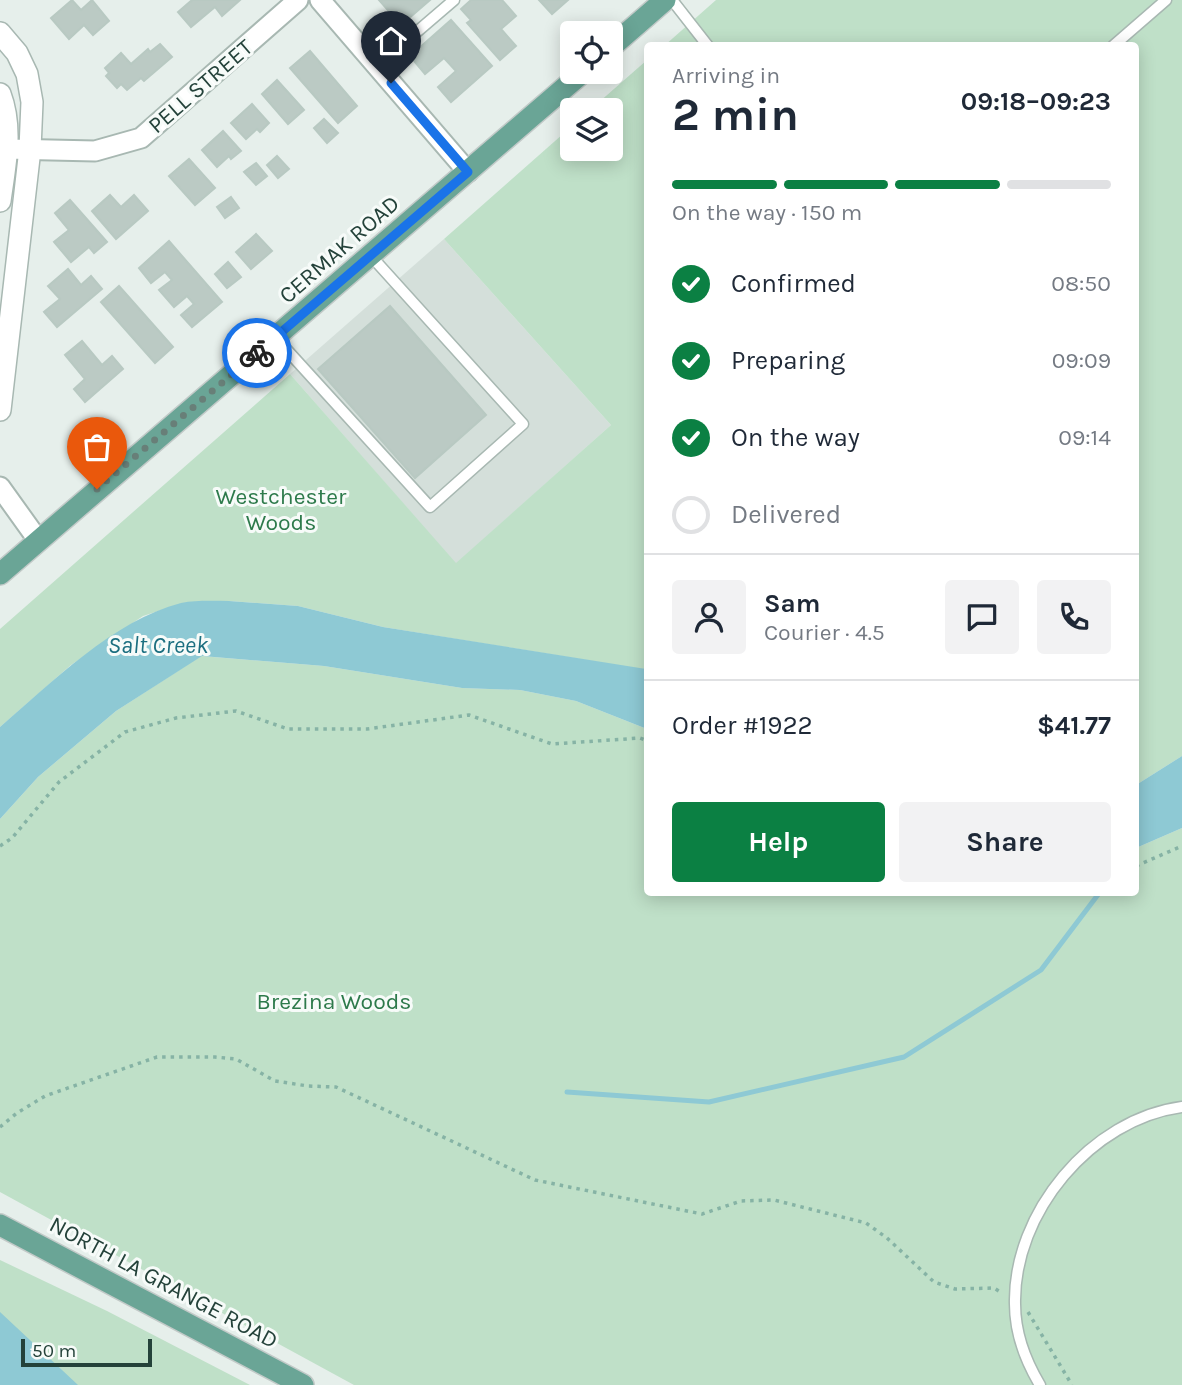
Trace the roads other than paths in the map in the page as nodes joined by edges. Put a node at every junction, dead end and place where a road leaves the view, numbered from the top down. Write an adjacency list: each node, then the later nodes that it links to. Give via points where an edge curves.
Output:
1 (298, 0): 15 (street, PELL STREET, via 141,138 95,151)
2 (320, 0): 11 (street)
3 (454, 0): 11 (lane)
4 (665, 0): 8 (main road)
5 (672, 0): 9 (lane)
6 (1166, 0): 10 (lane)
7 (0, 33): 15 (street, via 27,74 32,102)
8 (623, 37)
9 (705, 42)
10 (1118, 42)
11 (377, 66): 16 (street)
12 (569, 84): 16 (main road, CERMAK ROAD)
13 (0, 93): 14 (street, via 7,110)
14 (7, 149): 15 (street, PELL STREET); 17 (street)
15 (30, 149): 20 (street)
16 (468, 172): 18 (main road, CERMAK ROAD)
17 (0, 201)
18 (371, 256): 19 (main road, CERMAK ROAD); 19 (lane, via 523,424 429,508)
19 (275, 338): 22 (main road, CERMAK ROAD)
20 (0, 410)
21 (0, 487): 22 (street)
22 (38, 540): 23 (main road, CERMAK ROAD)
23 (0, 573)
24 (1182, 1107): 27 (lane, via 1120,1129 1069,1169 1049,1195 1021,1253 1015,1302 1020,1344)
25 (0, 1226): 26 (main road, NORTH LA GRANGE ROAD)
26 (303, 1385)
27 (1040, 1385)

